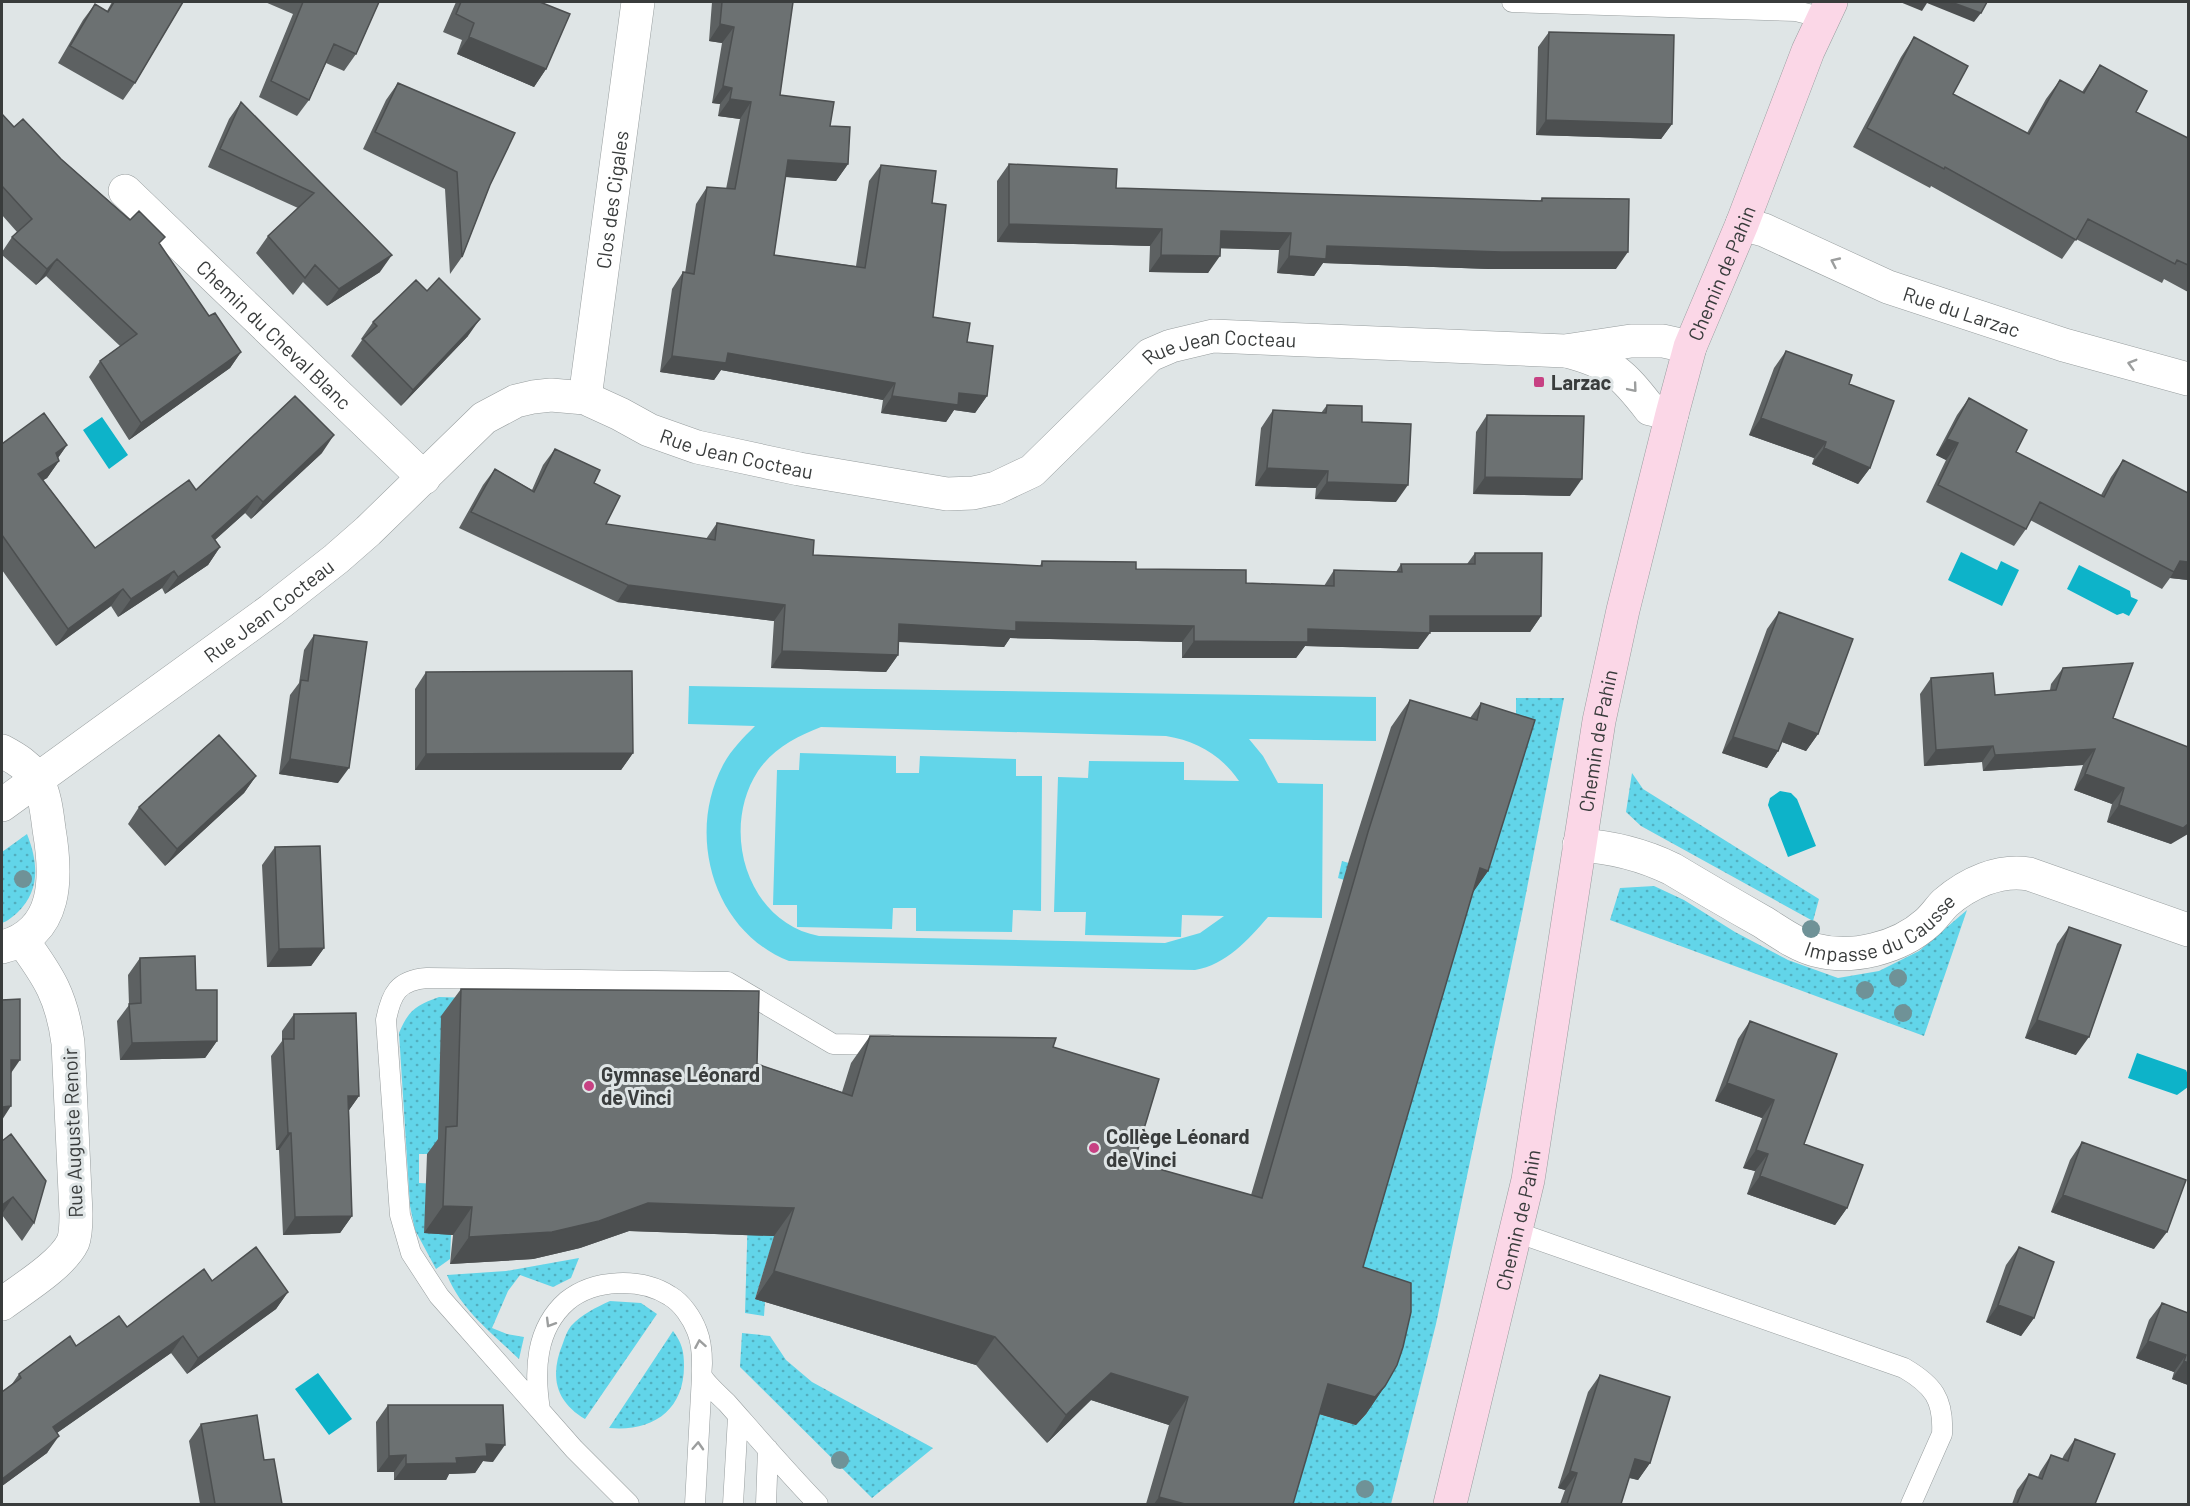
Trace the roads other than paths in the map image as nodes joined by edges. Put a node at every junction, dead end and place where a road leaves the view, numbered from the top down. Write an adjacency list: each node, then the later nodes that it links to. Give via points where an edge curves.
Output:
1 (638, 2): 9 (street, Clos des Cigales)
2 (1512, 2): 3 (lane)
3 (1828, 10): 5 (main road, Chemin de Pahin, via 1808,51)
4 (125, 191): 11 (street, Chemin du Cheval Blanc)
5 (1742, 224): 6 (main road, Chemin de Pahin); 8 (street, Rue du Larzac, one-way to 5, via 2064,345 1888,287 1764,230)
6 (1690, 347): 7 (street, Rue Jean Cocteau, via 1663,341 1631,341); 10 (main road, Chemin de Pahin)
7 (1565, 351): 9 (street, Rue Jean Cocteau, via 1213,336 1191,340 1150,355 1032,471 996,488 973,493 947,494 697,447 649,430); 10 (street, Rue Jean Cocteau, one-way to 10, via 1596,359 1613,369 1630,383 1650,410)
8 (2188, 380)
9 (585, 398): 11 (street, Rue Jean Cocteau, via 532,397 499,409 484,418)
10 (1672, 414): 15 (main road, Chemin de Pahin, via 1599,721)
11 (423, 478): 13 (street, Rue Jean Cocteau, via 336,560)
12 (2, 751): 13 (street)
13 (36, 779): 14 (street, Rue Jean Cocteau); 17 (street, via 46,809 54,860 52,896 36,929)
14 (2, 805)
15 (1579, 845): 16 (street, Impasse du Causse, via 1616,848 1651,859 1798,944 1822,952 1860,952 1899,940 1927,923 1954,896 2007,872 2029,874); 19 (main road, Chemin de Pahin, via 1528,1180)
16 (2188, 930)
17 (12, 944): 20 (street, Rue Auguste Renoir, via 53,985 65,1019 76,1214 73,1242 64,1254)
18 (903, 1045): 22 (lane, via 833,1044 728,982 427,978 399,988 386,1020 400,1215 411,1253 439,1296)
19 (1516, 1232): 31 (main road, Chemin de Pahin); 32 (lane, via 1904,1368 1926,1382 1939,1401 1942,1434)
20 (2, 1304)
21 (702, 1376): 22 (lane, one-way to 22, via 698,1333 679,1303 646,1286 609,1284 574,1296 551,1319 536,1367); 23 (lane); 27 (lane, one-way to 21)
22 (540, 1410): 26 (lane)
23 (738, 1417): 24 (lane); 28 (lane)
24 (768, 1449): 25 (lane); 29 (lane)
25 (803, 1497): 30 (lane)
26 (629, 1504)
27 (695, 1504)
28 (733, 1504)
29 (766, 1504)
30 (818, 1504)
31 (1450, 1504)
32 (1911, 1504)

